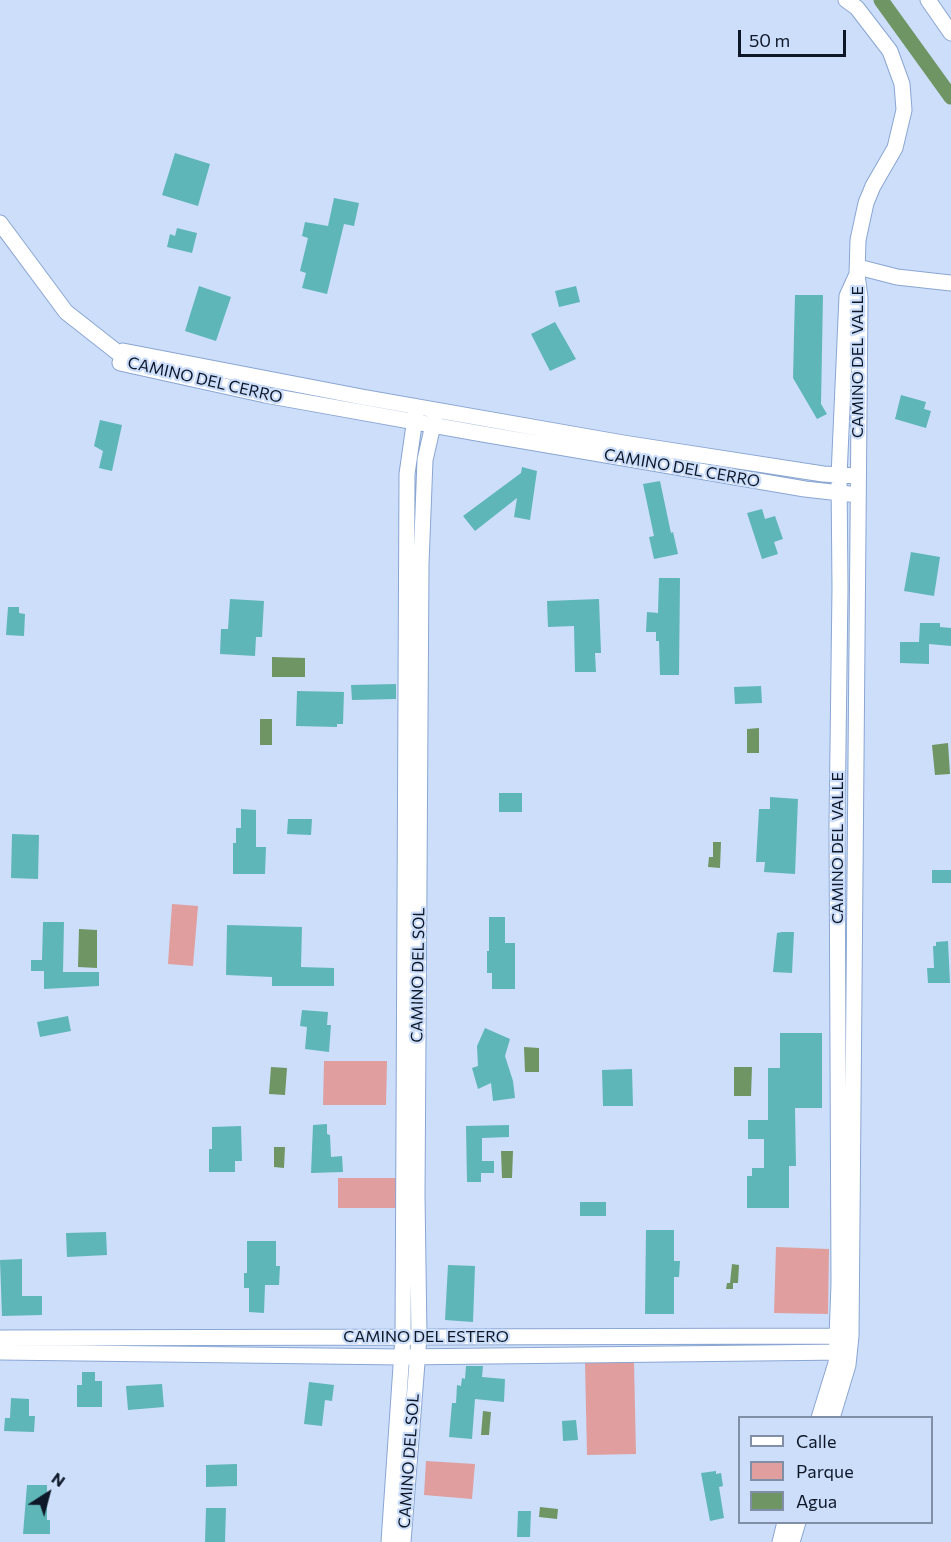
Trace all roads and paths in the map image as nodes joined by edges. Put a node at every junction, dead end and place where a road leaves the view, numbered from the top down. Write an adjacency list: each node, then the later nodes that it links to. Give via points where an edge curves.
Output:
1 (928, 0): 3 (street)
2 (853, 3): 5 (street, via 890,51 902,84 904,110 895,148 866,203 858,240)
3 (951, 33)
4 (0, 223): 8 (street, CAMINO DEL CERRO, via 66,312 122,356 123,351 362,397)
5 (857, 270): 6 (street); 10 (street, CAMINO DEL VALLE, via 847,296); 11 (street, CAMINO DEL VALLE)
6 (951, 284)
7 (436, 409): 8 (street, CAMINO DEL CERRO); 9 (street, CAMINO DEL SOL); 10 (street, CAMINO DEL CERRO)
8 (414, 420): 9 (street, CAMINO DEL CERRO); 14 (street, CAMINO DEL SOL, via 406,485)
9 (432, 425): 12 (street, CAMINO DEL CERRO); 15 (street, CAMINO DEL SOL, via 425,460 421,564)
10 (840, 476): 11 (street, CAMINO DEL CERRO); 12 (street, CAMINO DEL VALLE)
11 (858, 476): 13 (street, CAMINO DEL VALLE)
12 (840, 493): 13 (street, CAMINO DEL CERRO); 17 (street, CAMINO DEL VALLE, via 839,1284)
13 (858, 495): 17 (street, CAMINO DEL VALLE)
14 (403, 1337): 15 (street, CAMINO DEL ESTERO); 16 (street, CAMINO DEL ESTERO); 19 (street, CAMINO DEL SOL)
15 (419, 1337): 17 (street, CAMINO DEL ESTERO); 19 (street, CAMINO DEL SOL)
16 (0, 1338)
17 (844, 1344): 19 (street, CAMINO DEL ESTERO); 20 (street, CAMINO DEL VALLE); 21 (street, CAMINO DEL VALLE, via 848,1365)
18 (0, 1352): 19 (street, CAMINO DEL ESTERO)
19 (410, 1357): 24 (street, CAMINO DEL SOL); 25 (street, CAMINO DEL SOL)
20 (820, 1416)
21 (833, 1416)
22 (784, 1524): 26 (street)
23 (797, 1524): 27 (street)
24 (389, 1542)
25 (403, 1542)
26 (780, 1542)
27 (792, 1542)

